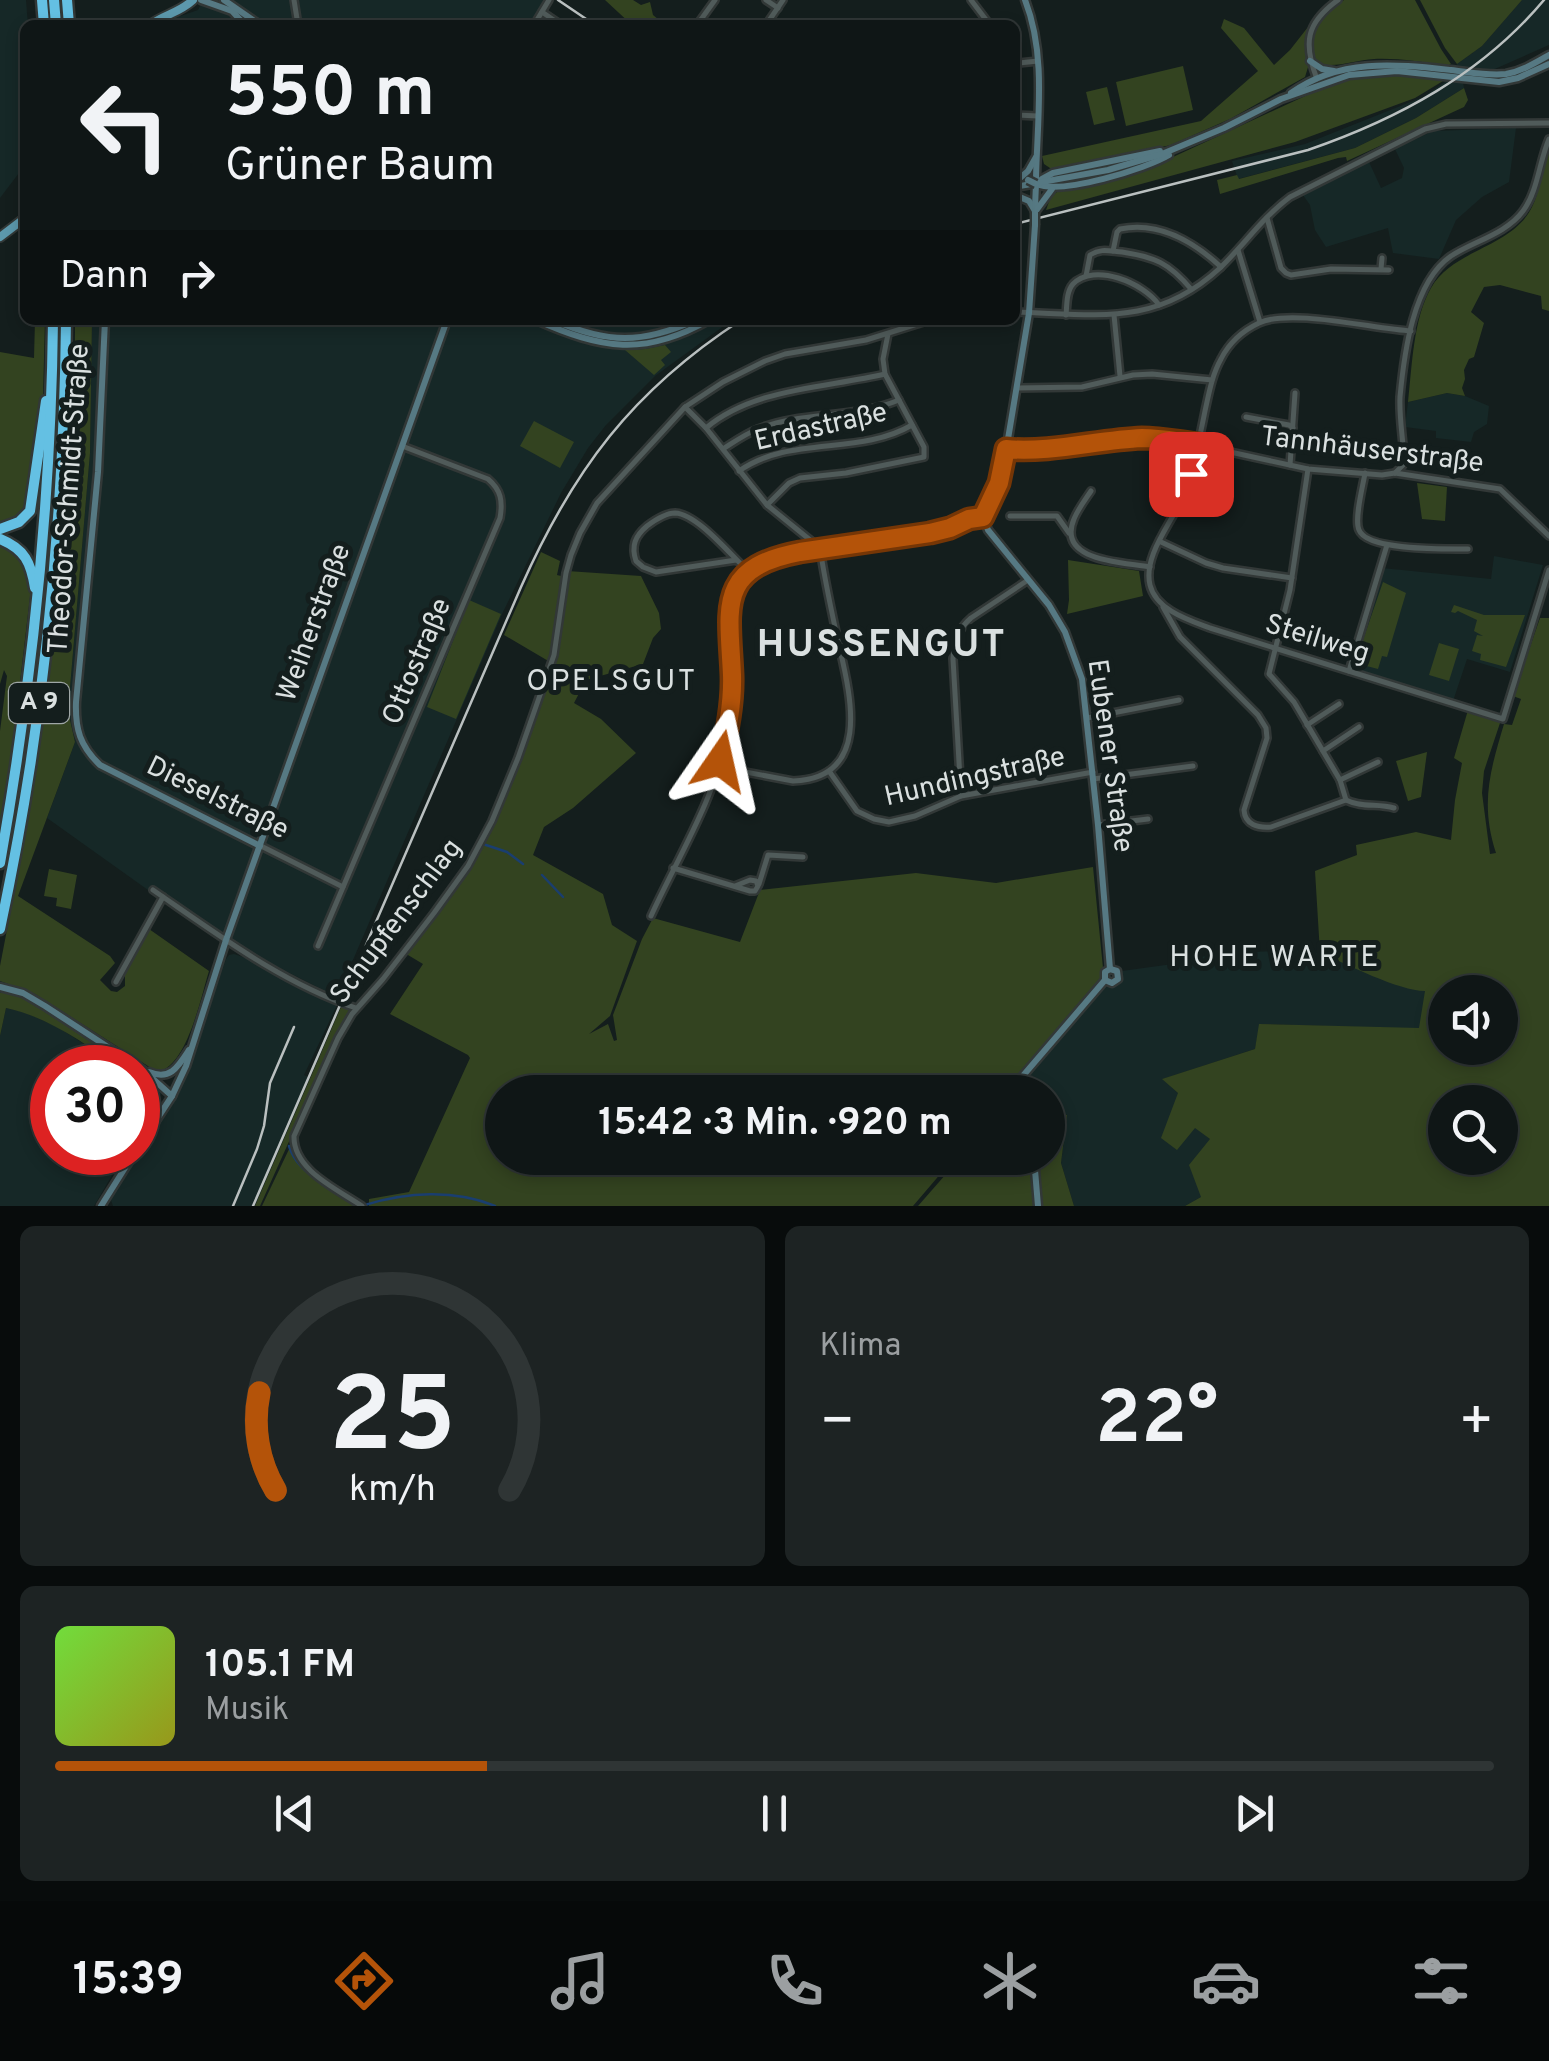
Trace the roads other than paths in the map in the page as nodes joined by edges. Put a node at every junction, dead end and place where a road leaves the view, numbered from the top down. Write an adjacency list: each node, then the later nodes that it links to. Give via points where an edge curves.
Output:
1 (193, 0): 13 (main road)
2 (201, 0): 14 (street)
3 (224, 0): 15 (street)
4 (549, 0): 12 (street)
5 (716, 0): 18 (street)
6 (766, 0): 11 (street)
7 (783, 0): 11 (street)
8 (971, 0): 20 (street)
9 (1025, 0): 23 (street)
10 (1338, 0): 24 (street, via 1312,26)
11 (778, 8): 19 (street)
12 (542, 12): 16 (street); 17 (street)
13 (159, 20)
14 (240, 20)
15 (253, 20)
16 (537, 20)
17 (554, 20)
18 (700, 20)
19 (770, 20)
20 (986, 20)
21 (1549, 55): 26 (street, via 1499,74 1373,64)
22 (1020, 62): 23 (street)
23 (1038, 62): 31 (street)
24 (1311, 64): 26 (street); 27 (street); 28 (street)
25 (1549, 64): 27 (street, via 1499,82 1397,71)
26 (1335, 71): 27 (street)
27 (1318, 82): 28 (street); 29 (street)
28 (1300, 86): 29 (street)
29 (1281, 99): 34 (street)
30 (1020, 115): 31 (street)
31 (1038, 116): 35 (street)
32 (1549, 124): 41 (street, via 1428,128 1299,191)
33 (1549, 139): 67 (street, via 1524,209 1506,227 1441,264 1419,298)
34 (1176, 149): 36 (street); 37 (street); 38 (street, via 1124,173)
35 (1037, 156): 36 (street); 37 (street); 37 (street, via 1028,171)
36 (1053, 173): 37 (street)
37 (1032, 183): 38 (street); 40 (street)
38 (1054, 188): 40 (street)
39 (1020, 197): 40 (street)
40 (1035, 212): 54 (street, bridge)
41 (1267, 218): 44 (street); 48 (street, via 1286,273)
42 (20, 222): 43 (main road)
43 (0, 237)
44 (1238, 250): 47 (street); 57 (street)
45 (1113, 251): 47 (street, via 1120,229 1146,228 1182,238); 50 (street, via 1092,252); 51 (street, via 1158,260)
46 (1382, 258): 48 (street)
47 (1221, 267): 51 (street)
48 (1381, 269): 49 (street)
49 (1389, 270)
50 (1086, 276): 52 (street, via 1132,282); 56 (street, via 1070,288)
51 (1191, 289): 52 (street)
52 (1159, 304): 55 (street)
53 (1020, 312): 54 (street)
54 (1029, 312): 56 (street); 73 (street)
55 (1114, 315): 56 (street); 71 (street)
56 (1066, 316)
57 (1260, 322): 67 (street, via 1298,318); 72 (street, via 1229,346)
58 (53, 325): 69 (highway, A 9)
59 (66, 325): 138 (highway, A 9, via 50,605)
60 (105, 325): 117 (street, Theodor-Schmidt-Straße, via 76,702)
61 (445, 325): 82 (street, Weiherstraße)
62 (548, 325): 65 (street, via 598,343 633,346)
63 (566, 325): 64 (street, via 633,339)
64 (684, 325)
65 (698, 325)
66 (915, 325): 68 (street, Schupfenschlag)
67 (1411, 332): 88 (street, via 1400,398 1404,459)
68 (888, 334): 70 (street); 76 (street, Schupfenschlag, via 765,361)
69 (52, 371): 94 (highway, via 30,510); 108 (highway, A 9)
70 (885, 374): 75 (street); 79 (street, via 761,399)
71 (1120, 376): 72 (street); 73 (street, via 1082,386)
72 (1212, 380): 81 (street)
73 (1017, 388): 84 (street)
74 (1295, 393): 80 (street)
75 (899, 400): 78 (street); 83 (street, via 772,424)
76 (685, 408): 79 (street); 145 (street, Schupfenschlag, via 597,503 580,533 566,573 554,655 492,821 434,913)
77 (1246, 417): 80 (street)
78 (912, 425): 87 (street, Erdastraße, via 879,440 770,455); 91 (street, via 924,447 920,460 800,478)
79 (706, 428): 83 (street)
80 (1293, 428): 85 (street)
81 (1198, 444): 84 (street, Tannhäuserstraße, via 1141,438); 85 (street, Tannhäuserstraße); 98 (street)
82 (402, 446): 130 (street, Weiherstraße); 134 (street, Ottostraße, via 488,479 500,493 502,510)
83 (722, 449): 87 (street)
84 (1006, 449): 93 (street)
85 (1290, 465): 86 (street, Tannhäuserstraße)
86 (1308, 469): 89 (street, Tannhäuserstraße); 106 (street)
87 (739, 472): 91 (street)
88 (1395, 473): 89 (street, Tannhäuserstraße); 96 (street, Tannhäuserstraße, via 1494,486)
89 (1365, 474): 99 (street, via 1359,532)
90 (1091, 491): 95 (street)
91 (767, 505): 100 (street)
92 (1010, 516): 95 (street, via 1058,516)
93 (983, 517): 100 (street, via 930,533); 107 (street, Eubener Straße)
94 (0, 529)
95 (1071, 536): 103 (street, via 1084,554)
96 (1549, 536)
97 (0, 539): 108 (highway, via 27,559)
98 (1160, 541): 103 (street); 106 (street, via 1223,568)
99 (1387, 545): 101 (street); 111 (street)
100 (820, 548): 105 (street, via 770,559); 122 (street, via 852,710 848,742)
101 (1468, 549)
102 (736, 560): 102 (street, via 677,513 660,517 633,544 643,567 656,572); 105 (street)
103 (1150, 567): 109 (street, via 1150,586)
104 (1549, 570): 111 (street, Steilweg, via 1503,719)
105 (749, 572): 121 (street, via 728,612 732,690)
106 (1292, 578): 110 (street)
107 (1030, 579): 114 (street, Eubener Straße, via 1065,632); 125 (street, via 971,618 955,641)
108 (38, 604): 132 (highway, A 9)
109 (1161, 604): 110 (street, Steilweg, via 1183,618); 126 (street, via 1180,637 1264,725 1265,746 1244,810 1249,822 1271,827)
110 (1275, 648): 111 (street, Steilweg); 115 (street, via 1270,677)
111 (1349, 671)
112 (1179, 700): 114 (street)
113 (1340, 704): 115 (street)
114 (1088, 718): 123 (street, Eubener Straße)
115 (1307, 726): 118 (street)
116 (1359, 728): 118 (street)
117 (80, 740): 130 (street, Dieselstraße, via 100,765)
118 (1323, 752): 124 (street)
119 (1378, 762): 124 (street)
120 (1193, 766): 123 (street, Hundingstraße)
121 (719, 767): 122 (street, via 793,781); 133 (street)
122 (829, 771): 125 (street, Hundingstraße, via 856,811 882,821 897,822)
123 (1093, 776): 125 (street, Hundingstraße); 129 (street, Eubener Straße)
124 (1340, 780): 126 (street)
125 (960, 796)
126 (1346, 800): 127 (street)
127 (1394, 808)
128 (1148, 820): 129 (street)
129 (1098, 825): 141 (street, Eubener Straße)
130 (260, 846): 134 (street, Dieselstraße); 139 (street, Weiherstraße)
131 (803, 857): 133 (street, via 768,855 755,891)
132 (0, 863)
133 (672, 868): 137 (street)
134 (343, 887): 140 (street, Ottostraße)
135 (153, 890): 136 (street)
136 (163, 897): 139 (street); 143 (street)
137 (650, 916)
138 (0, 929)
139 (226, 940): 145 (street, via 313,992); 146 (street, Weiherstraße)
140 (318, 946)
141 (1110, 969): 142 (street); 142 (street, via 1118,979)
142 (1105, 980): 148 (street)
143 (116, 982)
144 (4, 988): 147 (street)
145 (356, 1008): 156 (street, Schupfenschlag, via 293,1139 301,1162)
146 (197, 1037): 149 (street, via 174,1072); 151 (street, Weiherstraße)
147 (105, 1045)
148 (1024, 1075)
149 (160, 1076)
150 (160, 1085): 151 (street)
151 (172, 1096): 152 (street, Weiherstraße)
152 (160, 1114)
153 (120, 1175): 155 (street, Weiherstraße)
154 (1035, 1175): 157 (street)
155 (101, 1206)
156 (362, 1206)
157 (1038, 1206)

